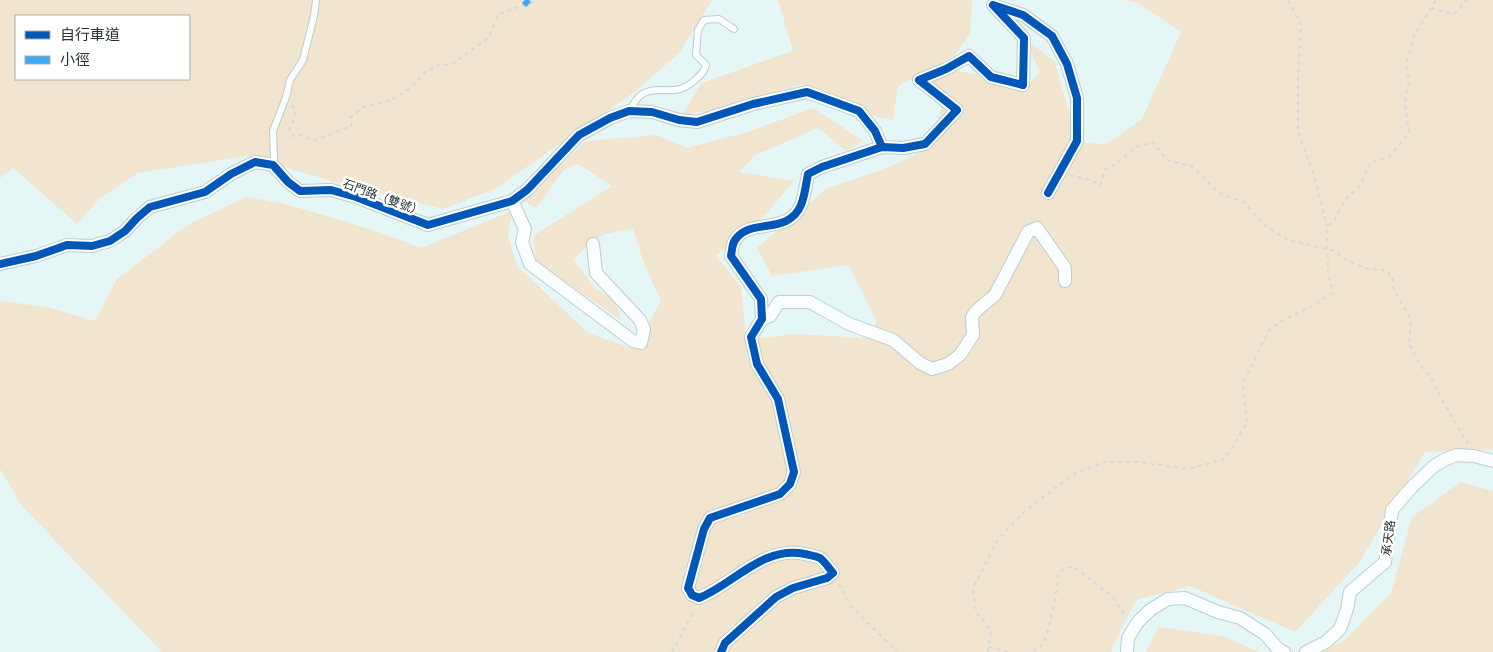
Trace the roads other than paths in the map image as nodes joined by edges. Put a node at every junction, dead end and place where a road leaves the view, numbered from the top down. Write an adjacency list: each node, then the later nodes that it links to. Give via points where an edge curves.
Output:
1 (316, 0): 5 (lane, via 303,60 290,80 273,131)
2 (734, 30): 3 (lane, via 719,18 704,20 698,30 696,55 706,64 704,71 680,90 644,93)
3 (629, 111): 4 (street, 石門路（雙號）, via 652,112 697,122 753,104 807,92 859,111 875,131); 7 (street, 石門路（雙號）, via 579,135 527,190)
4 (882, 147): 6 (street, via 925,144 957,110 919,80 970,56 991,77 1023,85 1024,38 993,5 1022,16 1052,36 1067,64 1077,98 1076,141); 11 (street, via 808,174 801,206 794,216 782,224 746,230 734,241 731,256 761,299)
5 (273, 165): 7 (street, 石門路（雙號）, via 300,191 331,190 428,225); 9 (street, via 255,162 230,174 205,192 150,207 110,241 92,246 67,245)
6 (1048, 193)
7 (512, 201): 8 (street, via 525,229 522,242 530,264 633,341 641,343 644,329 640,320 596,273)
8 (593, 244)
9 (0, 264)
10 (1065, 281): 11 (street, via 1065,268 1036,228 1028,232 995,295 972,317 973,335 960,355 948,364 932,369 893,340 849,324 810,302 779,302 770,316)
11 (762, 318): 13 (street, via 750,337 757,364 778,399 794,472 790,484 780,494 710,518 688,588 699,598 758,562 776,555 798,553 819,557 833,573 776,597 725,643)
12 (1493, 461): 16 (street, 承天路, via 1457,455 1434,466 1412,487 1392,510 1385,562 1350,592 1340,629 1326,642)
13 (721, 652)
14 (1127, 652): 15 (street, via 1128,638 1150,610 1168,599 1185,598 1240,618 1265,634)
15 (1284, 652)
16 (1306, 652)

